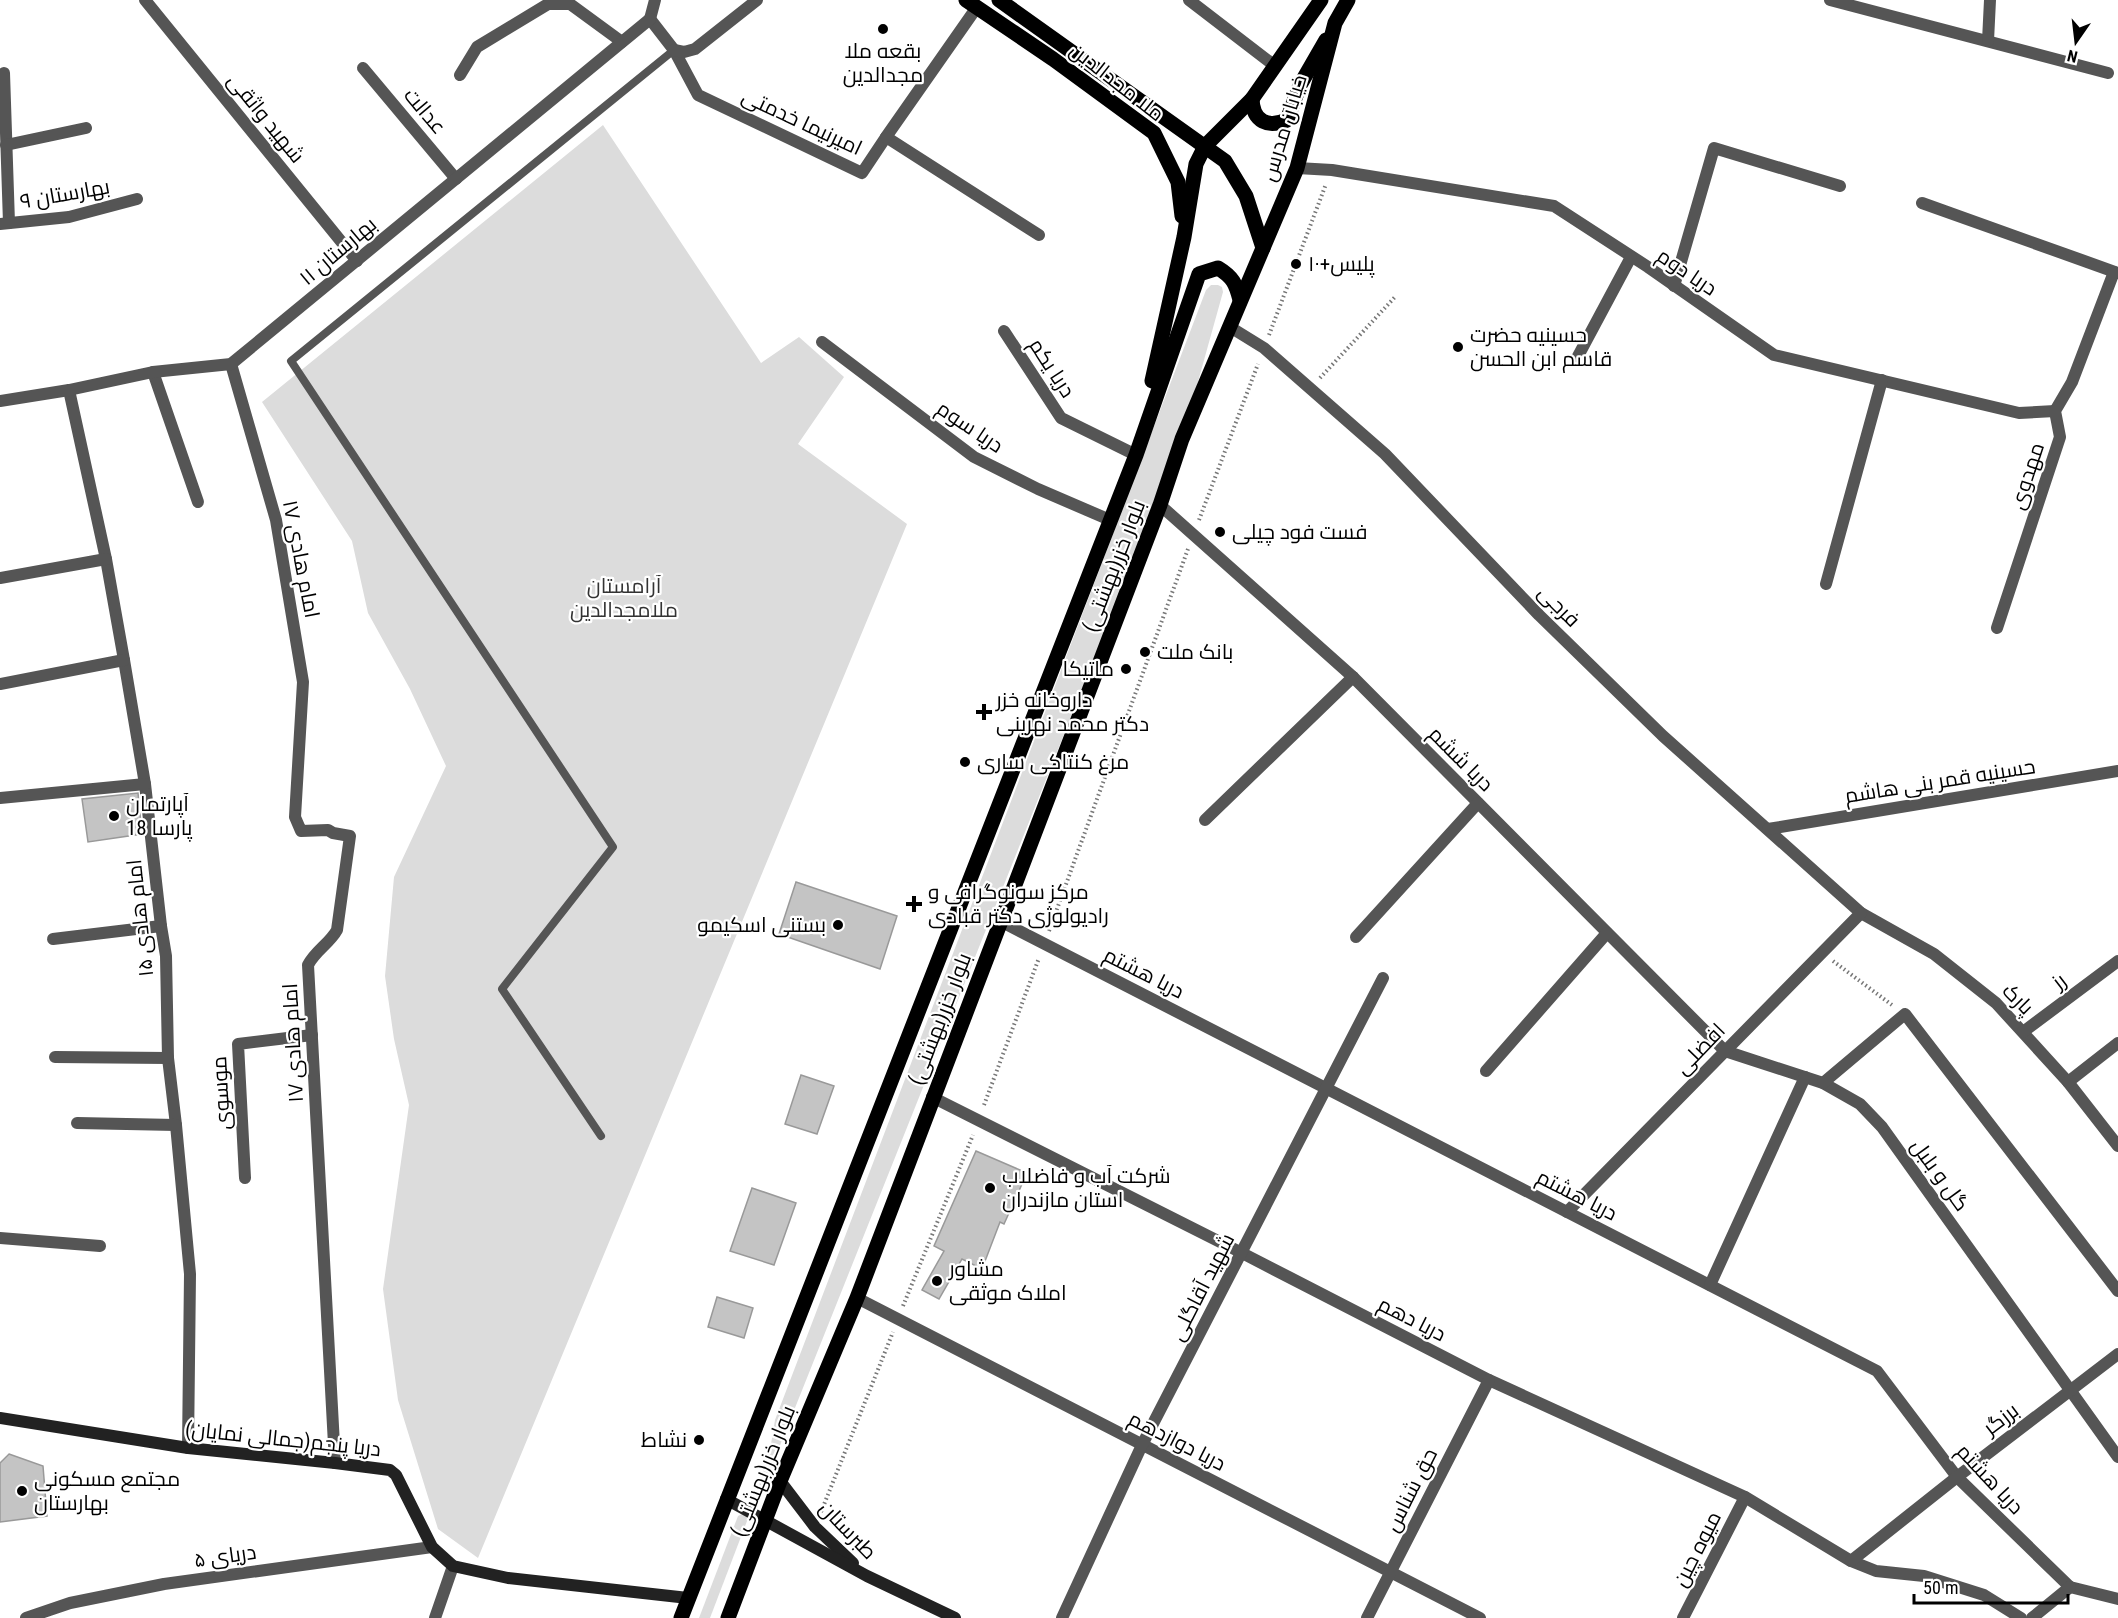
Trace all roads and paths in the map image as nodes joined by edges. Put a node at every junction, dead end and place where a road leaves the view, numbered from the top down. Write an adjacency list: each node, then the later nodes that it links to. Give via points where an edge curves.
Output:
1 (145, 0): 37 (street, شهید واثقی)
2 (654, 0): 11 (street)
3 (757, 0): 15 (street, via 695,49)
4 (999, 0): 25 (main road, ملا مجدالدین)
5 (1189, 0): 16 (street)
6 (1321, 0): 16 (main road, خیابان مدرس)
7 (1348, 0): 12 (main road, خیابان مدرس)
8 (1830, 0): 13 (street)
9 (1990, 0): 13 (street)
10 (972, 3): 23 (street); 34 (main road, ملا مجدالدین, via 1154,133 1179,182)
11 (650, 19): 14 (street, بهارستان ۱۱); 15 (street)
12 (1335, 23): 21 (main road, via 1300,85 1287,120 1265,123 1256,116); 26 (main road, خیابان مدرس)
13 (1988, 41): 18 (street)
14 (622, 42): 20 (street, via 570,4 548,4 477,47); 28 (street, بهارستان ۱۱)
15 (674, 50): 23 (street, امیرنیما خدمتی, via 698,95 862,173); 98 (lane, via 291,361 613,847 502,989)
16 (1275, 66): 21 (main road, خیابان مدرس)
17 (363, 68): 28 (street, عدالت)
18 (2108, 73)
19 (4, 74): 24 (street)
20 (460, 75)
21 (1252, 99): 25 (main road, خیابان مدرس)
22 (86, 128): 24 (street)
23 (886, 137): 33 (street, امیرنیما خدمتی)
24 (6, 145): 32 (street)
25 (1205, 146): 34 (main road, via 1196,164); 35 (main road, ملا مجدالدین, via 1225,161 1246,196)
26 (1297, 168): 27 (street, دریا دوم); 35 (main road, خیابان مدرس)
27 (1332, 170): 36 (street, دریا دوم, via 1554,206); 45 (path)
28 (456, 179): 37 (street, بهارستان ۱۱)
29 (1840, 186): 39 (street, via 1714,148)
30 (137, 200): 32 (street, بهارستان ٩, via 69,217)
31 (1922, 203): 38 (street)
32 (5, 223)
33 (1038, 235)
34 (1184, 237): 54 (main road)
35 (1263, 248): 41 (main road, خیابان مدرس)
36 (1630, 257): 39 (street, دریا دوم); 46 (street)
37 (357, 261): 47 (street, بهارستان ۱۱)
38 (2116, 273): 53 (street, via 2072,382)
39 (1674, 286): 49 (street, دریا دوم, via 1774,355)
40 (1395, 297): 50 (path)
41 (1240, 300): 42 (main road, بلوار خزر(بهشتی)); 54 (main road, via 1230,275 1218,268 1198,274)
42 (1230, 327): 45 (street, فرجی); 56 (main road, بلوار خزر(بهشتی), via 1182,439)
43 (1004, 331): 54 (street, دریا یکم, via 1061,418)
44 (822, 342): 57 (street, دریا سوم, via 974,458)
45 (1264, 348): 50 (street, فرجی); 58 (path)
46 (1577, 358)
47 (231, 363): 48 (street); 84 (street, امام هادی ۱۷, via 276,520 303,682 295,817 300,831 328,830 351,836 337,930 308,965)
48 (153, 372): 51 (street); 55 (street)
49 (1882, 380): 53 (street, دریا دوم, via 2019,413); 61 (street)
50 (1311, 387): 71 (street, فرجی, via 1385,454 1539,615 1663,736)
51 (69, 390): 52 (street); 59 (street, امام هادی ۱۵)
52 (0, 401)
53 (2055, 411): 62 (street, مهدوی, via 2061,437)
54 (1136, 455): 57 (main road, بلوار خزر(بهشتی))
55 (198, 502)
56 (1160, 505): 58 (street, دریا ششم); 73 (main road, بلوار خزر(بهشتی))
57 (1110, 520): 120 (main road, بلوار خزر(بهشتی))
58 (1193, 535): 64 (street, دریا ششم); 78 (path)
59 (106, 559): 60 (street); 63 (street, امام هادی ۱۵)
60 (0, 578)
61 (1826, 584)
62 (1997, 628)
63 (124, 660): 65 (street); 67 (street, امام هادی ۱۵)
64 (1353, 677): 69 (street, دریا ششم); 70 (street)
65 (0, 684)
66 (2118, 771): 71 (street, حسینیه قمر بنی هاشم)
67 (145, 784): 68 (street); 74 (street, امام هادی ۱۵)
68 (0, 798)
69 (1478, 803): 75 (street, دریا ششم); 76 (street)
70 (1205, 820)
71 (1768, 829): 72 (street, فرجی)
72 (1861, 913): 79 (street, افضلی); 83 (street, پارک, via 1934,954 1996,1003)
73 (1000, 921): 78 (street, دریا هشتم); 94 (main road, بلوار خزر(بهشتی))
74 (161, 926): 77 (street); 88 (street, امام هادی ۱۵, via 166,956)
75 (1607, 933): 86 (street, دریا ششم); 89 (street)
76 (1356, 937)
77 (53, 939)
78 (1044, 943): 93 (street, دریا هشتم); 95 (path)
79 (1822, 953): 82 (path); 86 (street, افضلی)
80 (2118, 961): 83 (street, رز)
81 (1383, 978): 93 (street, شهید آقاگلی)
82 (1905, 1014): 92 (street); 106 (street)
83 (2023, 1032): 91 (street, پارک)
84 (312, 1035): 100 (street, موسوی, via 238,1044); 116 (street, امام هادی ۱۷)
85 (2118, 1043): 91 (street)
86 (1725, 1051): 90 (street, گل و بلبل); 101 (street, افضلی)
87 (55, 1057): 88 (street)
88 (168, 1058): 97 (street, امام هادی ۱۵)
89 (1486, 1071)
90 (1805, 1077): 92 (street, گل و بلبل); 105 (street)
91 (2068, 1082): 99 (street, پارک)
92 (1824, 1083): 111 (street, گل و بلبل, via 1860,1104 1882,1127)
93 (1326, 1089): 101 (street, دریا هشتم); 104 (street, شهید آقاگلی)
94 (932, 1097): 95 (street, دریا دهم); 107 (main road, بلوار خزر(بهشتی))
95 (978, 1120): 104 (street, دریا دهم); 108 (path)
96 (77, 1124): 97 (street)
97 (176, 1125): 114 (street, امام هادی ۱۵, via 190,1274)
98 (600, 1136)
99 (2118, 1146)
100 (245, 1178)
101 (1568, 1212): 105 (street, دریا هشتم)
102 (0, 1238): 103 (street)
103 (100, 1246)
104 (1242, 1253): 110 (street, دریا دهم); 113 (street, شهید آقاگلی)
105 (1710, 1285): 117 (street, دریا هشتم, via 1877,1371)
106 (2118, 1291)
107 (857, 1298): 108 (street, دریا دوازدهم); 118 (main road, بلوار خزر(بهشتی))
108 (898, 1319): 113 (street, دریا دوازدهم); 122 (path)
109 (2118, 1354): 111 (street, برزگر)
110 (1490, 1380): 119 (street, دریا دهم); 126 (street, حق شناس)
111 (2071, 1390): 115 (street, گل و بلبل); 117 (street, برزگر)
112 (0, 1418): 114 (main road, دریا پنجم(جمالی نمایان))
113 (1142, 1445): 126 (street, دریا دوازدهم); 136 (street, شهید آقاگلی)
114 (188, 1448): 116 (main road, دریا پنجم(جمالی نمایان))
115 (2118, 1457)
116 (335, 1463): 123 (main road, دریا پنجم(جمالی نمایان), via 390,1470 396,1475)
117 (1957, 1477): 124 (street, برزگر); 128 (street, دریا هشتم)
118 (780, 1481): 121 (main road, بلوار خزر(بهشتی)); 122 (main road, طبرستان)
119 (1745, 1497): 124 (street, دریا دهم); 139 (street, میوه چین)
120 (726, 1499): 121 (main road, طبرستان); 129 (main road, بلوار خزر(بهشتی))
121 (765, 1519): 127 (main road, طبرستان); 134 (main road, بلوار خزر(بهشتی))
122 (815, 1527): 127 (main road, طبرستان)
123 (432, 1547): 125 (main road, دریا پنجم(جمالی نمایان)); 131 (street, دریای ۵, via 164,1584 70,1603)
124 (1851, 1561): 140 (street, دریا دهم, via 1876,1570 1924,1576 1984,1595)
125 (453, 1566): 129 (main road, دریا پنجم(جمالی نمایان), via 508,1578); 132 (street)
126 (1391, 1572): 137 (street, حق شناس); 138 (street, دریا دوازدهم)
127 (867, 1576): 135 (main road)
128 (2070, 1587): 130 (street); 141 (street)
129 (688, 1598): 133 (main road, بلوار خزر(بهشتی))
130 (2118, 1599)
131 (26, 1618)
132 (435, 1618)
133 (681, 1618)
134 (728, 1618)
135 (955, 1618)
136 (1062, 1618)
137 (1367, 1618)
138 (1480, 1618)
139 (1683, 1618)
140 (2021, 1618)
141 (2032, 1618)

